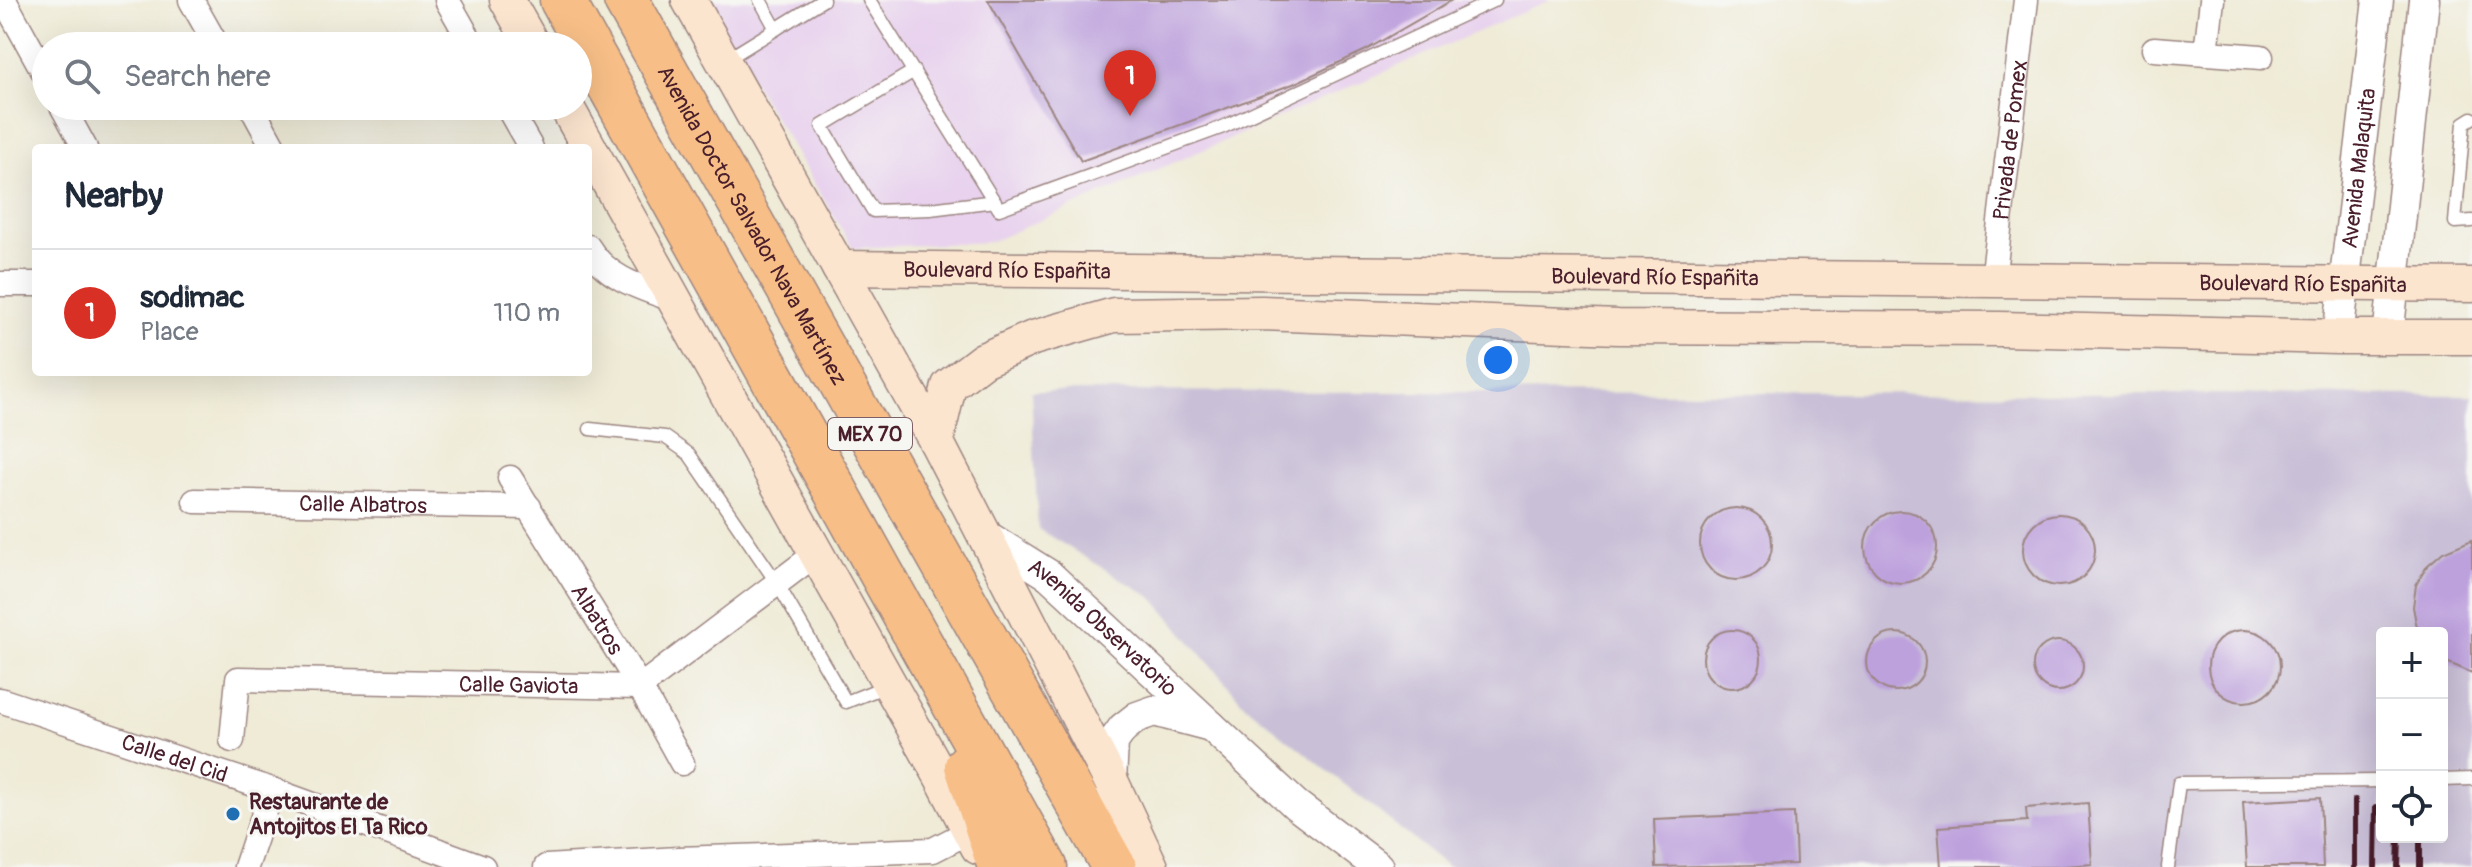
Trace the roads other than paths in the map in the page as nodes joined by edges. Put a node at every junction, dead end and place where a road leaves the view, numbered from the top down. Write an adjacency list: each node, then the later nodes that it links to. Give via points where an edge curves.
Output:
1 (4, 0): 22 (street)
2 (191, 0): 17 (street)
3 (447, 0): 18 (street)
4 (507, 0): 19 (main road)
5 (562, 0): 20 (highway, MEX 70)
6 (626, 0): 80 (highway, Avenida Doctor Salvador Nava Martínez / MEX 70)
7 (689, 0): 26 (main road)
8 (760, 0): 16 (lane)
9 (823, 0): 16 (lane)
10 (869, 0): 27 (lane)
11 (1495, 0): 38 (lane, via 1223,127 999,209)
12 (2026, 0): 42 (street, Privada de Pomex)
13 (2212, 0): 23 (street)
14 (2378, 0): 45 (street, Avenida Malaquita)
15 (2424, 0): 47 (street)
16 (776, 29): 26 (lane)
17 (209, 32)
18 (465, 32)
19 (525, 32)
20 (580, 32)
21 (2154, 49): 23 (street)
22 (32, 51)
23 (2206, 53): 25 (street)
24 (592, 54): 60 (highway, MEX 70)
25 (2261, 57)
26 (723, 61): 41 (main road)
27 (914, 71): 38 (lane); 38 (lane, via 822,126 873,211)
28 (2472, 118): 39 (lane, via 2464,123 2455,222)
29 (70, 120): 33 (street)
30 (259, 120): 34 (street)
31 (515, 120): 35 (street)
32 (574, 120): 36 (main road)
33 (83, 144)
34 (272, 144)
35 (529, 144)
36 (587, 144)
37 (592, 152): 48 (main road)
38 (995, 201)
39 (2472, 221)
40 (592, 254): 48 (street, via 624,282)
41 (839, 268): 42 (main road, Boulevard Río Españita); 53 (main road)
42 (1993, 281): 45 (main road, Boulevard Río Españita)
43 (0, 284): 44 (street)
44 (32, 284)
45 (2344, 285): 47 (main road, Boulevard Río Españita); 49 (street, Avenida Malaquita)
46 (2472, 285): 47 (main road, Boulevard Río Españita)
47 (2394, 286): 50 (street)
48 (675, 300): 58 (main road)
49 (2338, 337): 50 (main road, Boulevard Río Españita); 53 (main road, Boulevard Río Españita, via 1618,327 1262,313 1114,315 1033,338 983,360 949,386)
50 (2388, 337): 51 (main road, Boulevard Río Españita)
51 (2472, 337)
52 (590, 429): 59 (lane, via 665,437 689,454)
53 (936, 441): 57 (main road)
54 (510, 478): 56 (street, Albatros)
55 (195, 501): 56 (street, Calle Albatros)
56 (529, 507): 62 (street, Albatros)
57 (985, 535): 64 (street, Avenida Observatorio, via 1049,575); 69 (main road)
58 (817, 553): 59 (street); 61 (main road)
59 (777, 583): 61 (lane, via 846,702); 62 (street)
60 (933, 665): 78 (highway); 79 (highway, MEX 70)
61 (890, 684): 72 (main road)
62 (640, 687): 65 (street, Calle Gaviota, via 238,679); 66 (street, Albatros)
63 (0, 700): 71 (street, Calle del Cid)
64 (1214, 727): 69 (street, Avenida Observatorio, via 1154,711 1137,717 1113,742); 82 (street, Avenida Observatorio, via 1296,805)
65 (232, 740)
66 (682, 763)
67 (2472, 779): 68 (lane)
68 (2448, 780)
69 (1111, 781): 81 (main road)
70 (2376, 781): 83 (lane, via 2179,783)
71 (272, 790): 74 (street); 75 (street, Calle del Cid)
72 (970, 831): 73 (street, via 933,850); 77 (main road)
73 (676, 863): 76 (street)
74 (246, 867)
75 (483, 867)
76 (546, 867)
77 (988, 867)
78 (1000, 867)
79 (1045, 867)
80 (1114, 867)
81 (1151, 867)
82 (1378, 867)
83 (2168, 867)

